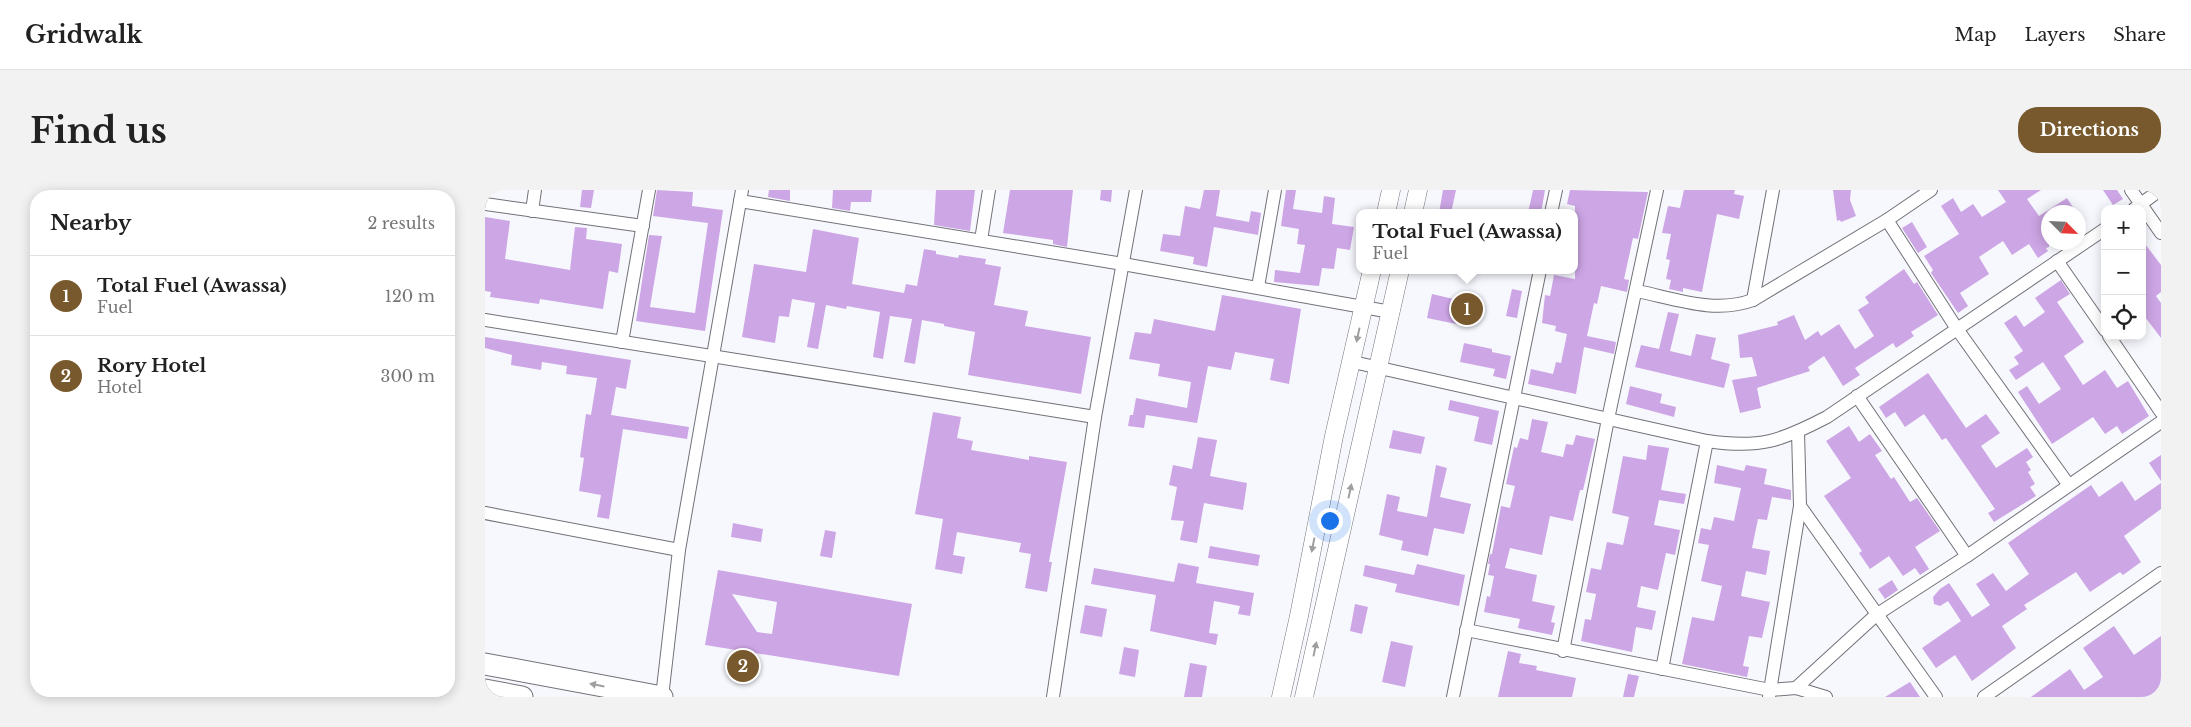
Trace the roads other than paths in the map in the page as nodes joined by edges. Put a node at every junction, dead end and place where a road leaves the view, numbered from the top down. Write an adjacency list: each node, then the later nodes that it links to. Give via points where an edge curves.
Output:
1 (535, 190): 21 (street)
2 (649, 190): 24 (street)
3 (989, 190): 27 (street)
4 (1136, 190): 29 (street)
5 (1275, 190): 33 (street)
6 (1391, 190): 18 (main road)
7 (1418, 190): 19 (main road)
8 (1556, 190): 20 (street)
9 (1657, 190): 34 (street)
10 (1773, 190): 35 (street)
11 (1931, 190): 23 (street)
12 (2131, 190): 16 (street)
13 (2160, 190): 17 (street)
14 (741, 196): 27 (street); 43 (street)
15 (485, 204): 21 (street)
16 (2137, 205)
17 (2138, 205)
18 (1387, 209)
19 (1414, 209)
20 (1552, 209)
21 (532, 211): 24 (street)
22 (2146, 216): 26 (street)
23 (1887, 220): 35 (street); 40 (street)
24 (643, 226): 42 (street)
25 (2101, 231): 28 (street)
26 (2161, 233)
27 (981, 240): 29 (street)
28 (2057, 261): 39 (street); 40 (street)
29 (1123, 264): 33 (street); 49 (street)
30 (1372, 274): 36 (main road)
31 (1399, 274): 37 (main road)
32 (1539, 274): 47 (street)
33 (1258, 287): 36 (street)
34 (1637, 291): 35 (street, via 1710,307 1737,306); 50 (street)
35 (1753, 300)
36 (1364, 307): 37 (street); 44 (main road, one-way to 44)
37 (1391, 312): 45 (main road)
38 (485, 320): 42 (street)
39 (2101, 324)
40 (1957, 329): 46 (street); 54 (street)
41 (2112, 340): 48 (street)
42 (622, 342): 43 (street)
43 (714, 357): 49 (street); 57 (street)
44 (1353, 362): 45 (street); 71 (main road, one-way to 71, via 1334,436)
45 (1377, 368): 47 (street); 72 (main road, one-way to 45)
46 (1857, 396): 52 (street); 58 (street)
47 (1514, 397): 50 (street); 61 (street)
48 (2161, 412)
49 (1095, 417): 70 (street)
50 (1608, 419): 53 (street); 62 (street)
51 (2161, 422): 54 (street)
52 (1798, 432): 53 (street, via 1754,445); 55 (street)
53 (1707, 441): 64 (street)
54 (2068, 484): 58 (street)
55 (1800, 506): 60 (street); 67 (street)
56 (485, 513): 57 (street)
57 (679, 550): 69 (street)
58 (1967, 556): 60 (street)
59 (2161, 573): 76 (street)
60 (1876, 615): 65 (street); 75 (street)
61 (1467, 630): 62 (street); 73 (street)
62 (1563, 650): 64 (street)
63 (485, 664): 69 (highway, one-way to 63)
64 (1662, 669): 67 (street)
65 (1796, 688): 67 (street); 74 (street)
66 (485, 690): 68 (highway)
67 (1769, 694)
68 (523, 697)
69 (662, 697)
70 (1053, 697)
71 (1281, 697)
72 (1304, 697)
73 (1453, 697)
74 (1826, 697)
75 (1936, 697)
76 (1984, 697)

